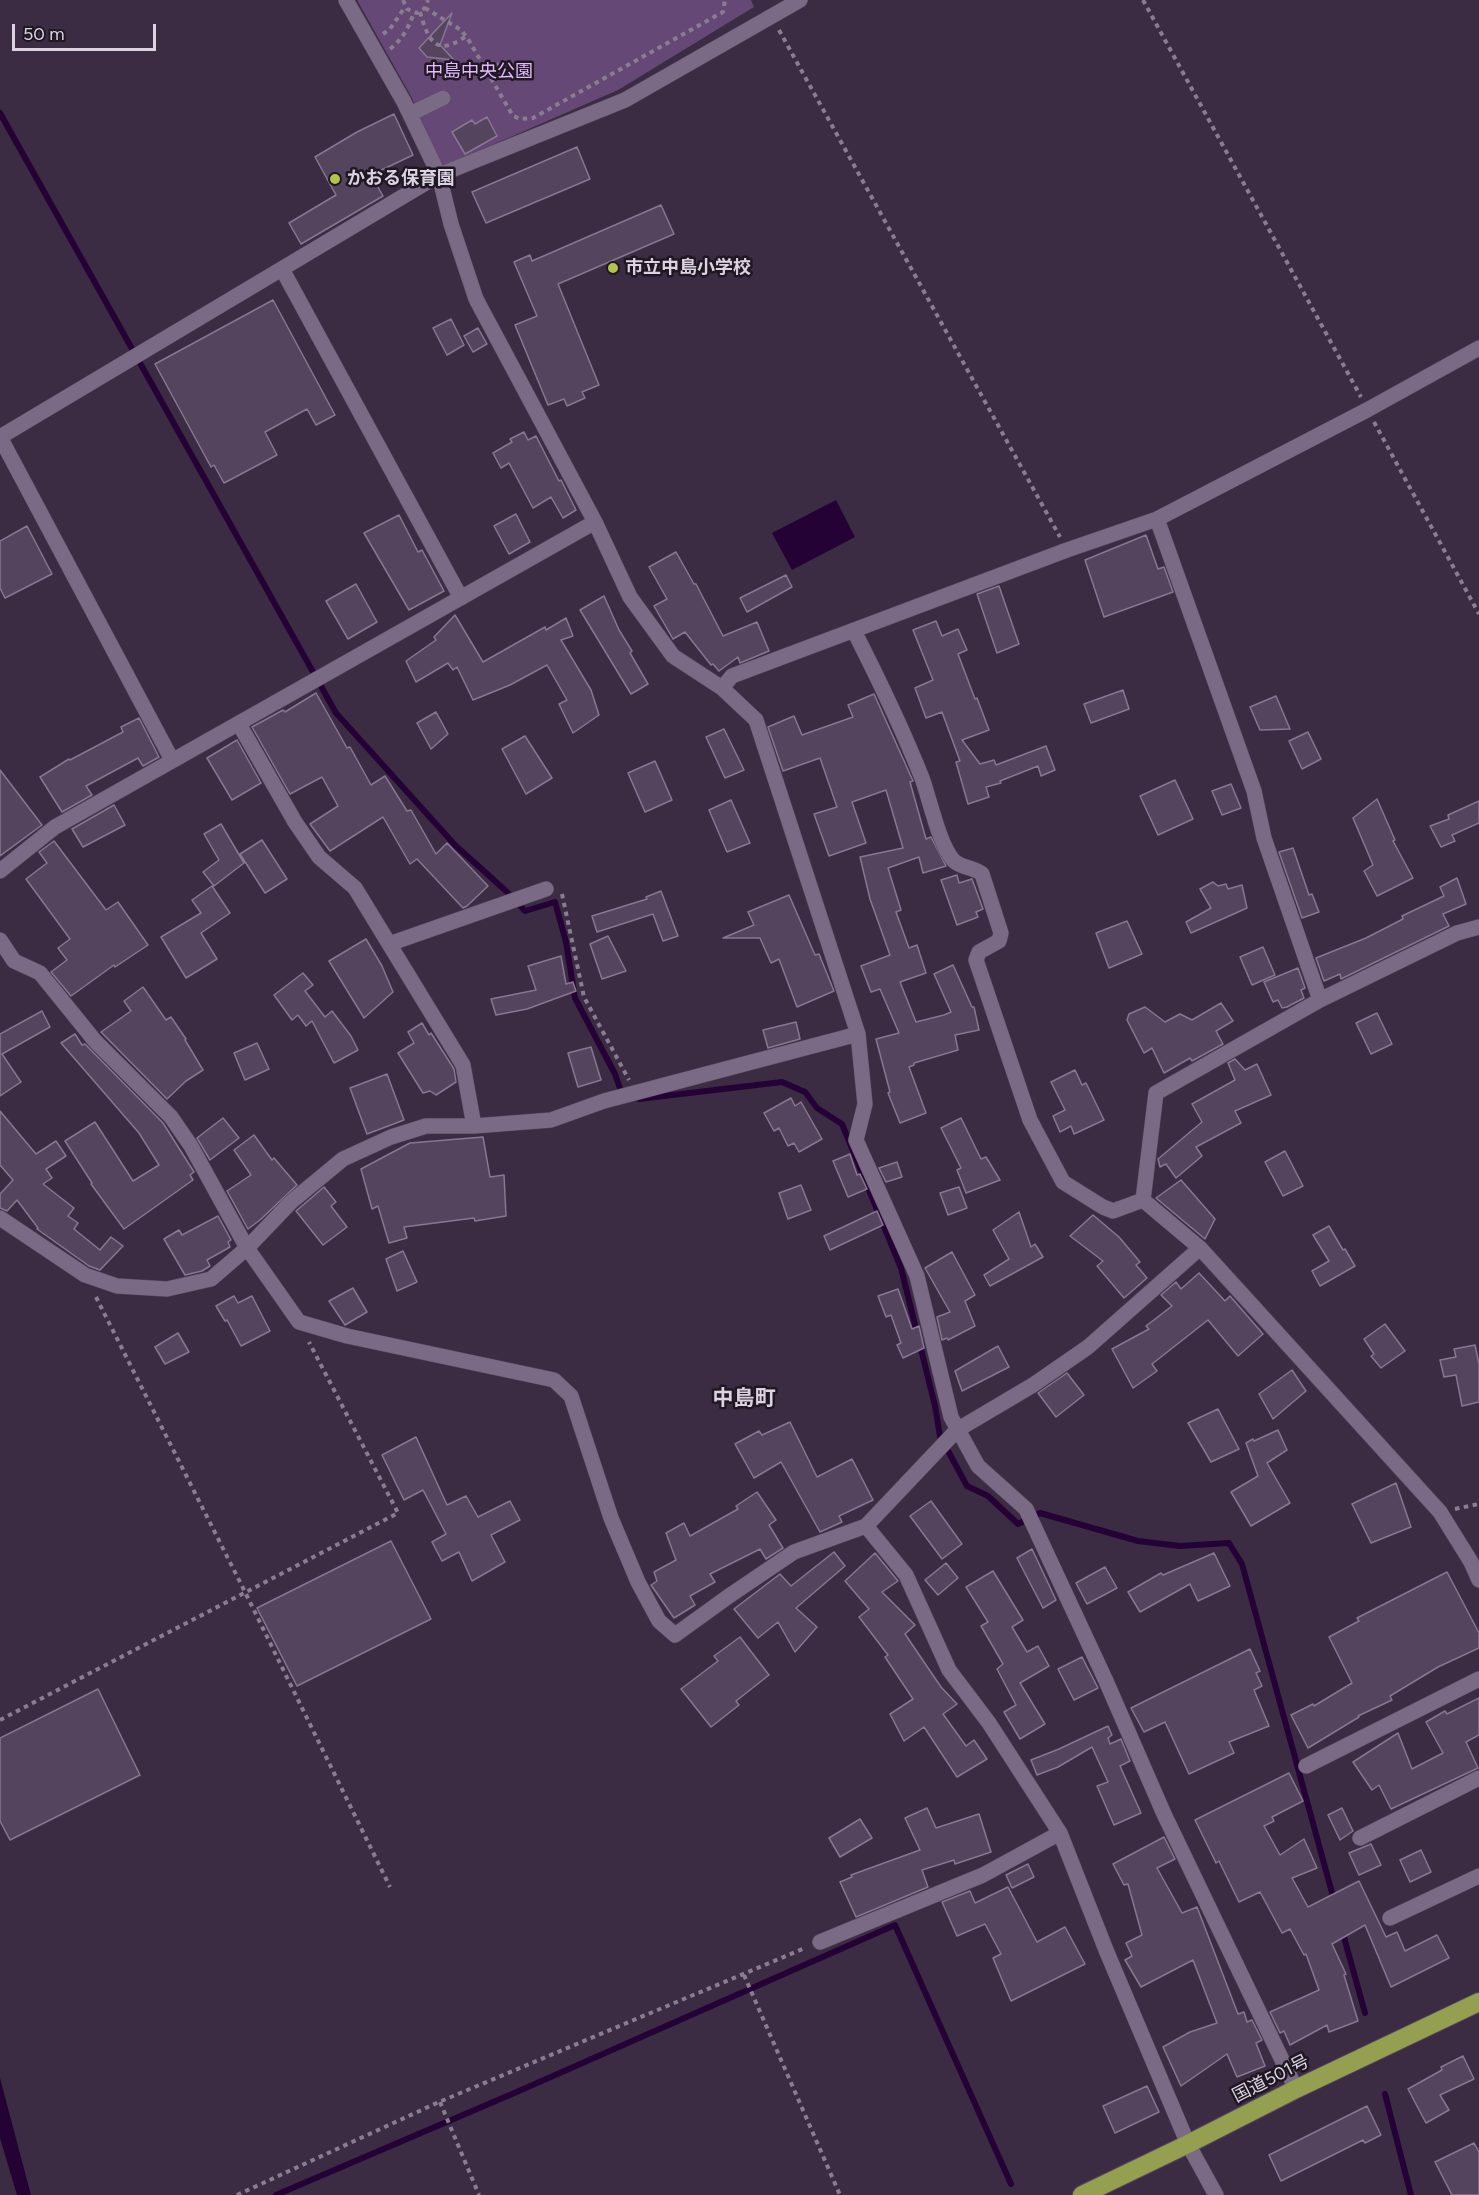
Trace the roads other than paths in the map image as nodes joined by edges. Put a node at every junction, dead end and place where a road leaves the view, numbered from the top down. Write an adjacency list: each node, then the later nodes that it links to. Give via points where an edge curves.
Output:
1 (346, 0): 4 (street)
2 (800, 0): 5 (street, via 625,100)
3 (443, 98): 4 (street)
4 (410, 114): 5 (street)
5 (439, 175): 6 (street); 10 (street, via 476,299)
6 (282, 269): 8 (street); 11 (street)
7 (1479, 348): 9 (street)
8 (0, 437): 15 (street)
9 (1156, 519): 12 (street); 21 (street, via 1254,791 1264,838)
10 (595, 522): 11 (street); 13 (street, via 630,597 673,656)
11 (461, 598): 14 (street)
12 (854, 631): 13 (street, via 732,676); 24 (street, via 890,702 947,852 955,863 982,874 1001,933 999,941 979,952 976,960 1030,1120 1064,1182 1113,1210)
13 (722, 688): 22 (street, via 756,720)
14 (239, 724): 15 (street); 20 (street, via 295,822 320,857 355,888)
15 (172, 760): 16 (street, via 55,827)
16 (0, 871)
17 (546, 889): 20 (street)
18 (1479, 927): 21 (street, via 1457,933)
19 (0, 940): 26 (street, via 14,961 40,974 95,1041 171,1117)
20 (389, 944): 23 (street, via 463,1065)
21 (1320, 1000): 24 (street, via 1156,1093)
22 (858, 1034): 23 (street, via 604,1101 551,1120); 28 (street, via 865,1104 856,1140 917,1276)
23 (474, 1126): 26 (street, via 426,1126 343,1159 291,1202)
24 (1143, 1200): 27 (street)
25 (0, 1218): 26 (street, via 85,1275 117,1286 167,1289 211,1279)
26 (246, 1248): 29 (street, via 300,1322 347,1336 554,1380 571,1396 611,1518 638,1582 659,1622 675,1635 794,1552)
27 (1200, 1248): 28 (street, via 1088,1347); 30 (street, via 1440,1512)
28 (957, 1430): 29 (street); 40 (street, via 978,1466 1026,1509 1164,1814)
29 (866, 1526): 34 (street, via 906,1575 949,1670 989,1723)
30 (1479, 1580)
31 (1479, 1678): 32 (street)
32 (1306, 1766)
33 (1479, 1778): 35 (street)
34 (1060, 1833): 38 (street, via 983,1875); 41 (street)
35 (1360, 1838)
36 (1479, 1876): 37 (street)
37 (1390, 1918)
38 (820, 1942)
39 (1479, 2002): 40 (highway, 国道501号)
40 (1296, 2089): 41 (highway, 国道501号)
41 (1188, 2144): 42 (highway, 国道501号); 43 (street)
42 (1082, 2195)
43 (1215, 2195)

